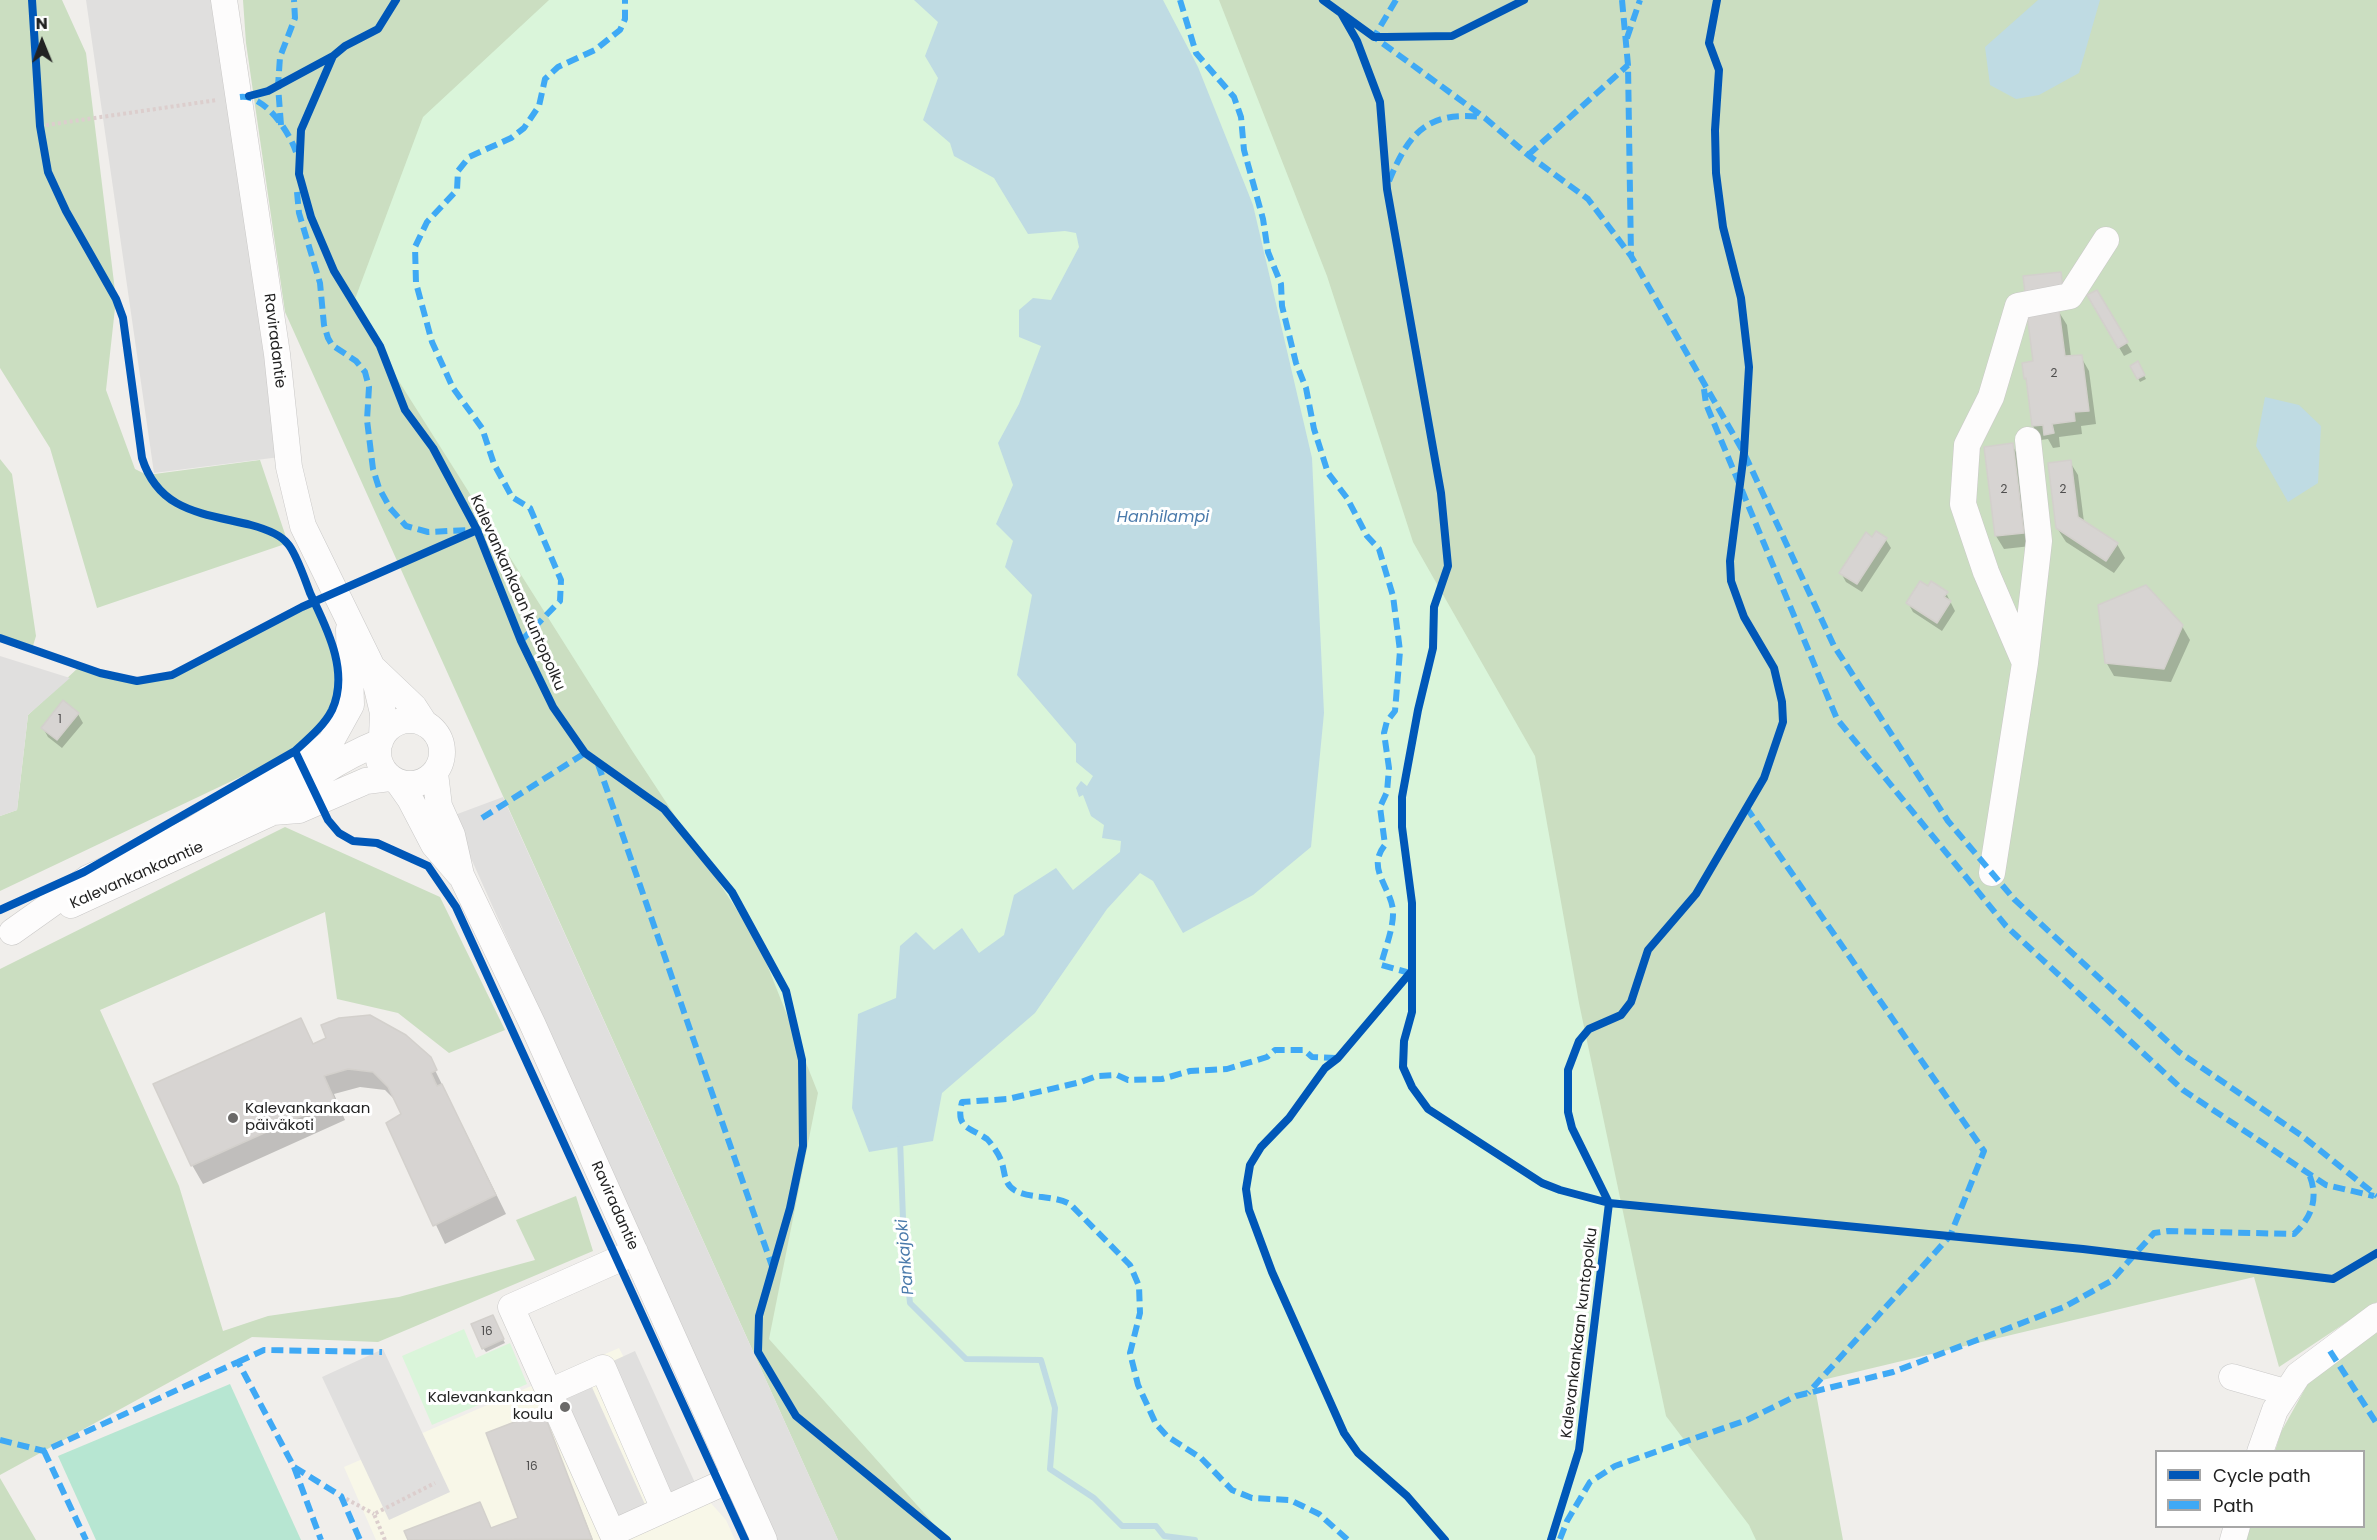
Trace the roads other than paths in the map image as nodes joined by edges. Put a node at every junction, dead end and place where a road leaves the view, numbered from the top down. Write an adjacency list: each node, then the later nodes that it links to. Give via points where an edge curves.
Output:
1 (224, 0): 4 (street, Raviradantie, via 277,354 289,467 303,525)
2 (2106, 240): 5 (street, via 2070,296 2018,306 1991,397 1967,445 1963,504 1986,572)
3 (2028, 440): 5 (street, via 2039,541)
4 (349, 622): 6 (street, Raviradantie); 14 (street, via 351,705 330,743 193,830 88,878)
5 (2025, 663): 12 (street)
6 (372, 667): 7 (street, Raviradantie, via 414,706); 8 (street, Raviradantie, via 383,712)
7 (425, 724): 8 (street, via 396,723); 9 (street, via 434,731 442,752)
8 (381, 739): 10 (street, via 379,761); 11 (street, Kalevankankaantie, via 294,791)
9 (435, 773): 10 (street, via 411,784); 13 (street, Raviradantie, via 439,806 452,835)
10 (394, 780): 11 (street, Kalevankankaantie, via 366,781 299,810); 13 (street, Raviradantie, via 410,799 434,845)
11 (273, 812): 14 (street, Kalevankankaantie)
12 (1992, 873)
13 (460, 875): 15 (street, Raviradantie)
14 (6, 935)
15 (635, 1252): 18 (street, via 511,1307); 21 (street, Raviradantie)
16 (2377, 1316): 19 (street, via 2298,1375)
17 (2232, 1377): 19 (street)
18 (549, 1392): 22 (street, via 612,1533); 22 (street, via 603,1368)
19 (2285, 1392): 20 (street)
20 (2261, 1450)
21 (736, 1477): 22 (street); 23 (street, Raviradantie)
22 (664, 1509)
23 (764, 1540)

